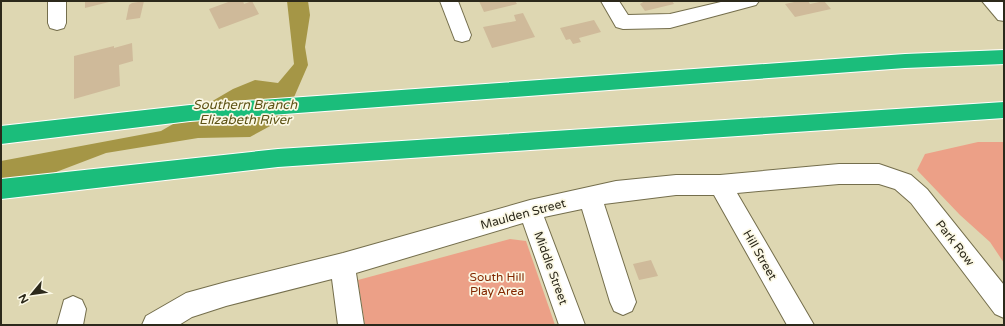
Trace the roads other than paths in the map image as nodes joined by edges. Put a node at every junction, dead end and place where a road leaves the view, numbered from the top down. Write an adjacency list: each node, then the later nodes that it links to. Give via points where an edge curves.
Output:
1 (58, 1): 7 (street)
2 (449, 1): 8 (street)
3 (610, 1): 4 (street, via 623,22 670,21)
4 (750, 1)
5 (991, 1): 6 (street)
6 (1004, 15)
7 (58, 23)
8 (462, 35)
9 (1004, 57): 11 (highway, via 905,61 190,113)
10 (1004, 110): 14 (highway, via 278,158)
11 (1, 135)
12 (904, 182): 13 (street, Maulden Street, via 878,174 839,174); 19 (street, Park Row, via 919,196)
13 (720, 185): 15 (street, Maulden Street, via 676,185); 23 (street, Hill Street)
14 (1, 189)
15 (590, 196): 16 (street, Maulden Street); 18 (street)
16 (530, 210): 17 (street, Maulden Street); 22 (street, Middle Street)
17 (343, 265): 20 (street, Maulden Street, via 186,306); 21 (street)
18 (622, 302)
19 (1004, 305)
20 (155, 325)
21 (351, 325)
22 (572, 325)
23 (801, 325)

